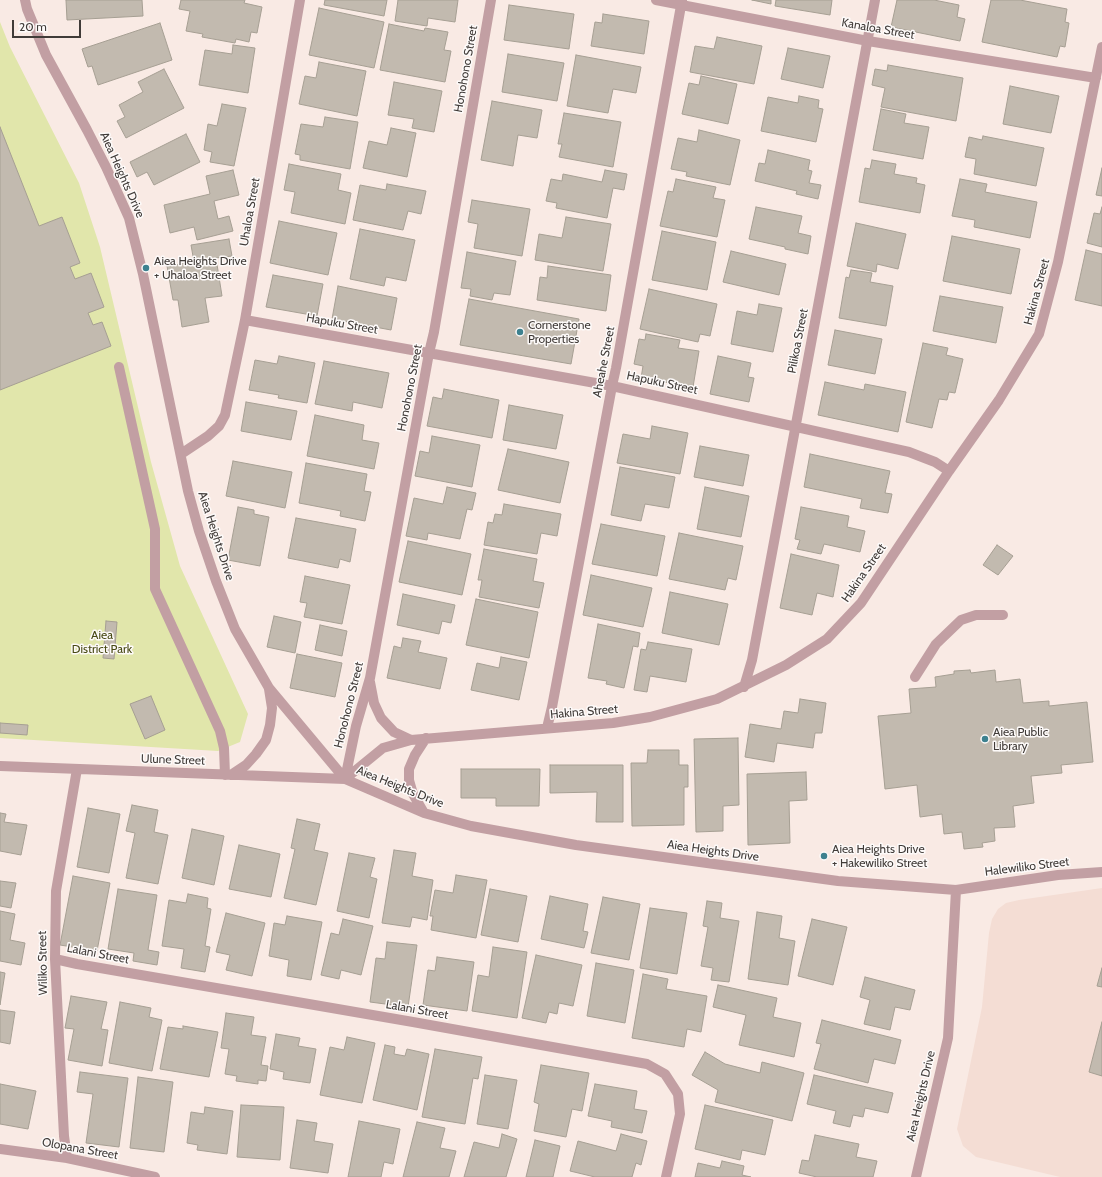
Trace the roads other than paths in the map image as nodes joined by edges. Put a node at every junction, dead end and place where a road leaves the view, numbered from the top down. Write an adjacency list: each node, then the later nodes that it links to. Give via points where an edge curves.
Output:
1 (25, 0): 15 (street, Aiea Heights Drive, via 46,55 106,167 129,218)
2 (300, 0): 10 (street, Uhaloa Street)
3 (491, 0): 11 (street, Honohono Street)
4 (656, 0): 6 (street, Kanaloa Street)
5 (875, 0): 7 (street, Pilikoa Street)
6 (681, 2): 7 (street, Kanaloa Street); 13 (street, Aheahe Street)
7 (868, 41): 9 (street, Kanaloa Street); 14 (street, Pilikoa Street)
8 (1102, 47): 9 (street, Hakina Street)
9 (1096, 78): 16 (street, Hakina Street, via 1058,262 1039,334 999,400)
10 (245, 320): 11 (street, Hapuku Street); 15 (street, Uhaloa Street, via 225,415 219,426 208,436)
11 (429, 353): 13 (street, Hapuku Street); 19 (street, Honohono Street)
12 (119, 367): 27 (street, via 155,529 155,589 220,731)
13 (612, 386): 14 (street, Hapuku Street); 22 (street, Aheahe Street)
14 (795, 426): 16 (street, Hapuku Street, via 909,452 935,462); 20 (street, Pilikoa Street, via 752,660)
15 (181, 454): 21 (street, Aiea Heights Drive, via 199,531 216,581 235,629)
16 (949, 471): 20 (street, Hakina Street, via 861,602 827,639 786,666)
17 (1003, 615): 18 (street, via 976,615 961,620 936,644)
18 (915, 677)
19 (370, 678): 24 (street, via 374,702 381,718 394,732); 28 (street, Honohono Street, via 356,726)
20 (744, 686): 22 (street, Hakina Street, via 716,699 650,717)
21 (269, 688): 27 (street, via 272,708 266,740 246,765); 28 (street, Aiea Heights Drive)
22 (547, 728): 23 (street, Hakina Street)
23 (426, 738): 24 (street, Hakina Street); 29 (street, via 409,769 413,794)
24 (411, 740): 28 (street, Hakina Street, via 383,748)
25 (0, 766): 26 (street, Ulune Street)
26 (77, 769): 27 (street, Ulune Street); 32 (street, Wiliko Street, via 56,891)
27 (228, 775): 28 (street, Ulune Street)
28 (345, 779): 29 (street, Aiea Heights Drive)
29 (424, 813): 31 (street, Aiea Heights Drive, via 471,826 576,845 838,881)
30 (1102, 872): 31 (street, Halewiliko Street, via 1058,875)
31 (956, 890): 37 (street, Aiea Heights Drive, via 948,1038)
32 (55, 958): 34 (street, Wiliko Street); 36 (street, Lalani Street, via 647,1064 665,1074 678,1094 680,1114)
33 (0, 1149): 34 (street, Olopana Street)
34 (67, 1158): 35 (street, Olopana Street)
35 (155, 1177)
36 (666, 1177)
37 (916, 1177)

